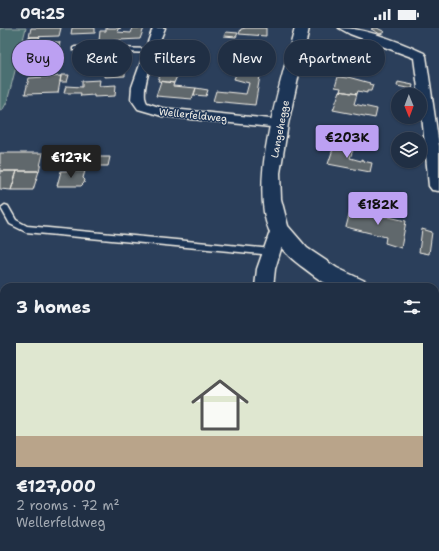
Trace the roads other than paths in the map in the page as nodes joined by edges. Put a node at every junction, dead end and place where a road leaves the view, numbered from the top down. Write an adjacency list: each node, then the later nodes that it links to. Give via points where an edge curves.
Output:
1 (159, 28): 4 (street, Wellerfeldweg)
2 (345, 28): 7 (street, via 370,39 407,49 420,56)
3 (304, 29): 6 (street, Langehegge)
4 (155, 40)
5 (144, 76): 6 (street, Wellerfeldweg, via 137,96 141,106 148,109)
6 (280, 124): 9 (street, Langehegge, via 271,173 271,199)
7 (437, 186)
8 (5, 208): 10 (lane, via 13,222 26,229)
9 (279, 229): 10 (street); 12 (street, Langehegge, via 300,254 329,274)
10 (272, 252): 11 (street)
11 (264, 283)
12 (348, 283)

